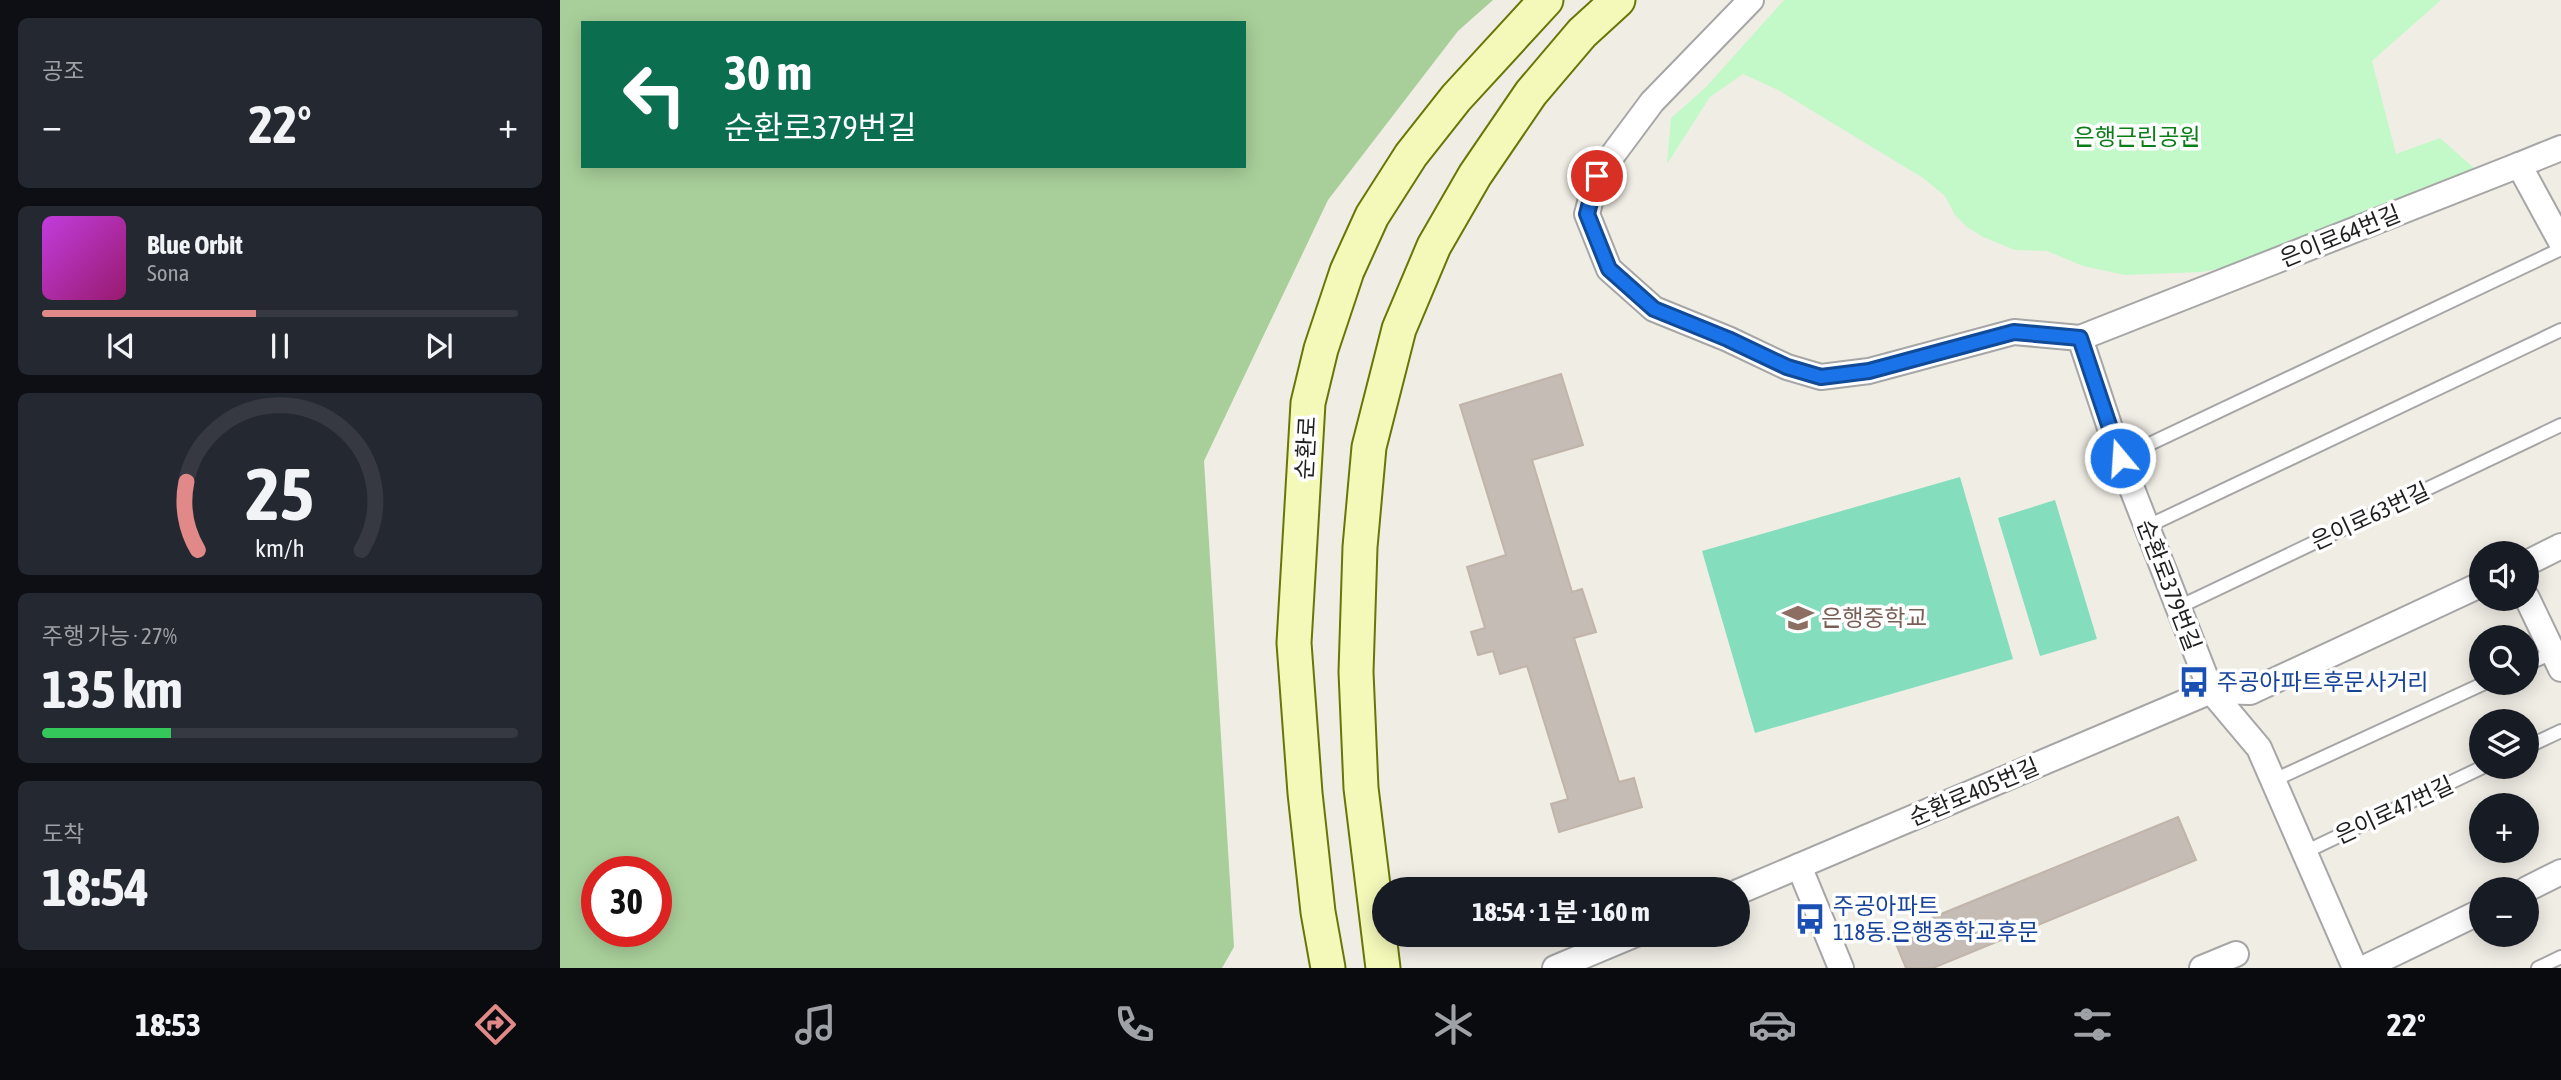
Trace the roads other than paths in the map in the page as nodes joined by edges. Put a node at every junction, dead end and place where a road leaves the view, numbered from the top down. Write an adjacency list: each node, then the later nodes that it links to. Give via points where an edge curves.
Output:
1 (1546, 0): 31 (main road, 순환로, via 1456,98 1411,155 1372,216 1346,271 1321,349 1308,403 1294,643)
2 (1618, 0): 38 (main road, via 1581,33 1531,93 1434,246 1399,329 1369,447 1356,672 1360,788)
3 (1751, 0): 9 (street, via 1651,102 1597,176 1587,214 1609,269 1654,309 1787,367 1821,377 1869,371 2014,332)
4 (2561, 148): 5 (street, 은이로64번길)
5 (2519, 165): 6 (street); 9 (street, 은이로64번길)
6 (2561, 242)
7 (2561, 249): 11 (lane)
8 (2561, 330): 12 (lane)
9 (2080, 338): 11 (street, 순환로379번길)
10 (2561, 425): 16 (lane, 은이로63번길)
11 (2120, 458): 12 (street, 순환로379번길)
12 (2146, 527): 16 (street, 순환로379번길)
13 (2561, 546): 14 (street)
14 (2539, 557)
15 (2469, 590): 21 (street, via 2250,692)
16 (2179, 607): 21 (street, 순환로379번길)
17 (2533, 611): 18 (street)
18 (2557, 661): 19 (lane)
19 (2539, 663)
20 (2469, 690): 25 (lane)
21 (2211, 691): 25 (street, 순환로379번길, via 2259,748); 27 (street, 순환로405번길)
22 (2561, 731): 23 (lane)
23 (2539, 741)
24 (2469, 774): 26 (lane, 은이로47번길)
25 (2272, 781): 26 (street, 순환로379번길)
26 (2303, 853): 42 (street, 순환로379번길)
27 (1799, 866): 30 (street, 순환로405번길); 40 (street)
28 (2561, 872): 29 (street)
29 (2539, 883)
30 (1750, 887)
31 (1318, 912): 36 (main road); 37 (main road, 순환로)
32 (2469, 917): 43 (street)
33 (1605, 947): 39 (street)
34 (2236, 954): 41 (street)
35 (2561, 957): 44 (lane)
36 (1314, 968)
37 (1328, 968)
38 (1383, 968)
39 (1555, 968)
40 (1841, 968)
41 (2202, 968)
42 (2355, 968)
43 (2364, 968)
44 (2538, 968)

